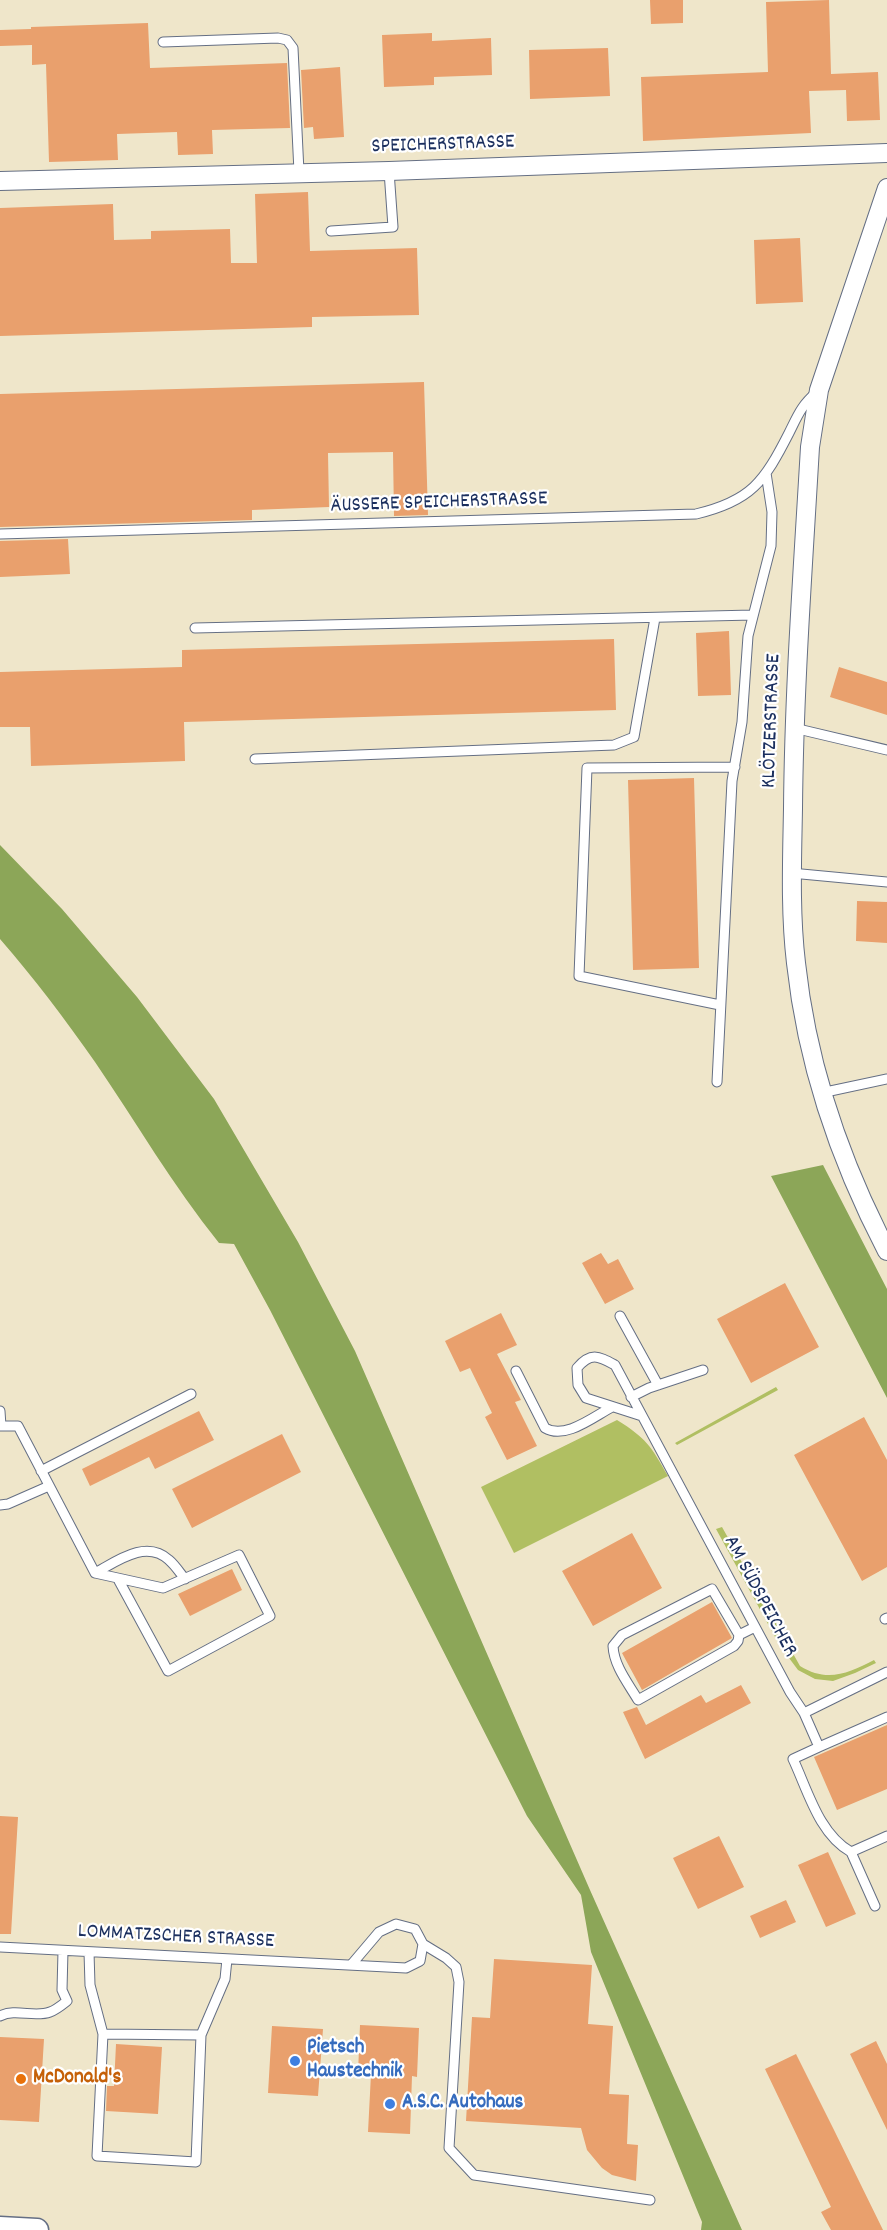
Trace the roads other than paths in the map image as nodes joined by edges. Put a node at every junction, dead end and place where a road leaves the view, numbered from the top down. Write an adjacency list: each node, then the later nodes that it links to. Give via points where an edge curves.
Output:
1 (163, 42): 4 (lane, via 287,40 293,48)
2 (887, 153): 3 (street, SPEICHERSTRASSE)
3 (389, 171): 4 (street, SPEICHERSTRASSE); 7 (lane, via 393,227)
4 (299, 172): 5 (street, SPEICHERSTRASSE)
5 (0, 181)
6 (887, 188): 8 (street, KLÖTZERSTRASSE)
7 (331, 231)
8 (819, 390): 9 (lane, ÄUSSERE SPEICHERSTRASSE, via 803,404); 14 (street, KLÖTZERSTRASSE, via 810,447)
9 (766, 473): 10 (lane, ÄUSSERE SPEICHERSTRASSE, via 746,494 696,514); 11 (lane, via 772,512 771,546)
10 (0, 534)
11 (753, 615): 12 (lane); 17 (lane)
12 (655, 618): 13 (lane); 16 (lane, via 634,737 614,745)
13 (195, 628)
14 (794, 728): 15 (lane); 18 (street, KLÖTZERSTRASSE)
15 (887, 750)
16 (255, 759)
17 (735, 767): 20 (lane); 20 (lane, via 587,768 579,976)
18 (791, 873): 19 (lane); 23 (street, KLÖTZERSTRASSE, via 796,964)
19 (887, 882)
20 (720, 1005): 22 (lane)
21 (887, 1079): 23 (lane)
22 (717, 1082)
23 (821, 1093): 24 (street, KLÖTZERSTRASSE, via 844,1161)
24 (864, 1203): 25 (street); 26 (street, KLÖTZERSTRASSE)
25 (887, 1221)
26 (887, 1251)
27 (620, 1316): 30 (lane)
28 (704, 1370): 30 (lane)
29 (516, 1371): 33 (lane, via 544,1428 550,1431 566,1431)
30 (658, 1385): 32 (lane)
31 (191, 1394): 37 (lane)
32 (632, 1397): 33 (lane, AM SÜDSPEICHER, via 615,1365 598,1357 585,1359 577,1368 578,1385 586,1398); 35 (lane, AM SÜDSPEICHER)
33 (612, 1407): 35 (lane, AM SÜDSPEICHER)
34 (0, 1411): 36 (lane)
35 (642, 1416): 43 (lane, AM SÜDSPEICHER)
36 (0, 1426): 37 (lane, via 18,1426)
37 (41, 1472): 38 (lane)
38 (49, 1486): 39 (lane); 40 (lane)
39 (0, 1505)
40 (95, 1573): 41 (lane); 42 (lane, via 140,1551 155,1552 168,1559)
41 (118, 1579): 42 (lane, via 163,1588); 42 (lane, via 168,1671 270,1616 239,1555)
42 (185, 1579)
43 (755, 1627): 44 (lane); 46 (lane, AM SÜDSPEICHER)
44 (739, 1635): 44 (lane, via 712,1589 622,1635 613,1646 614,1655 638,1700 734,1647)
45 (887, 1672): 46 (lane)
46 (804, 1713): 48 (lane, AM SÜDSPEICHER)
47 (887, 1718): 48 (lane)
48 (819, 1747): 50 (lane, via 793,1759 827,1832)
49 (887, 1836): 50 (lane)
50 (851, 1852): 51 (lane)
51 (875, 1906)
52 (423, 1944): 57 (lane, LOMMATZSCHER STRASSE, via 420,1961 406,1968); 57 (lane, via 415,1929 396,1924 379,1932); 61 (lane, via 456,1967 459,1982 449,2148 474,2175)
53 (0, 1947): 54 (lane, LOMMATZSCHER STRASSE)
54 (63, 1951): 55 (lane, LOMMATZSCHER STRASSE); 58 (lane, via 62,1990 67,2001 44,2014 8,2012)
55 (89, 1952): 56 (lane, LOMMATZSCHER STRASSE); 59 (lane, via 90,1985)
56 (227, 1959): 57 (lane, LOMMATZSCHER STRASSE); 60 (lane, via 225,1979)
57 (351, 1965)
58 (0, 2016)
59 (103, 2034): 60 (lane); 60 (lane, via 97,2156 196,2162)
60 (201, 2036)
61 (650, 2200)
62 (0, 2228): 63 (street)
63 (37, 2230)

